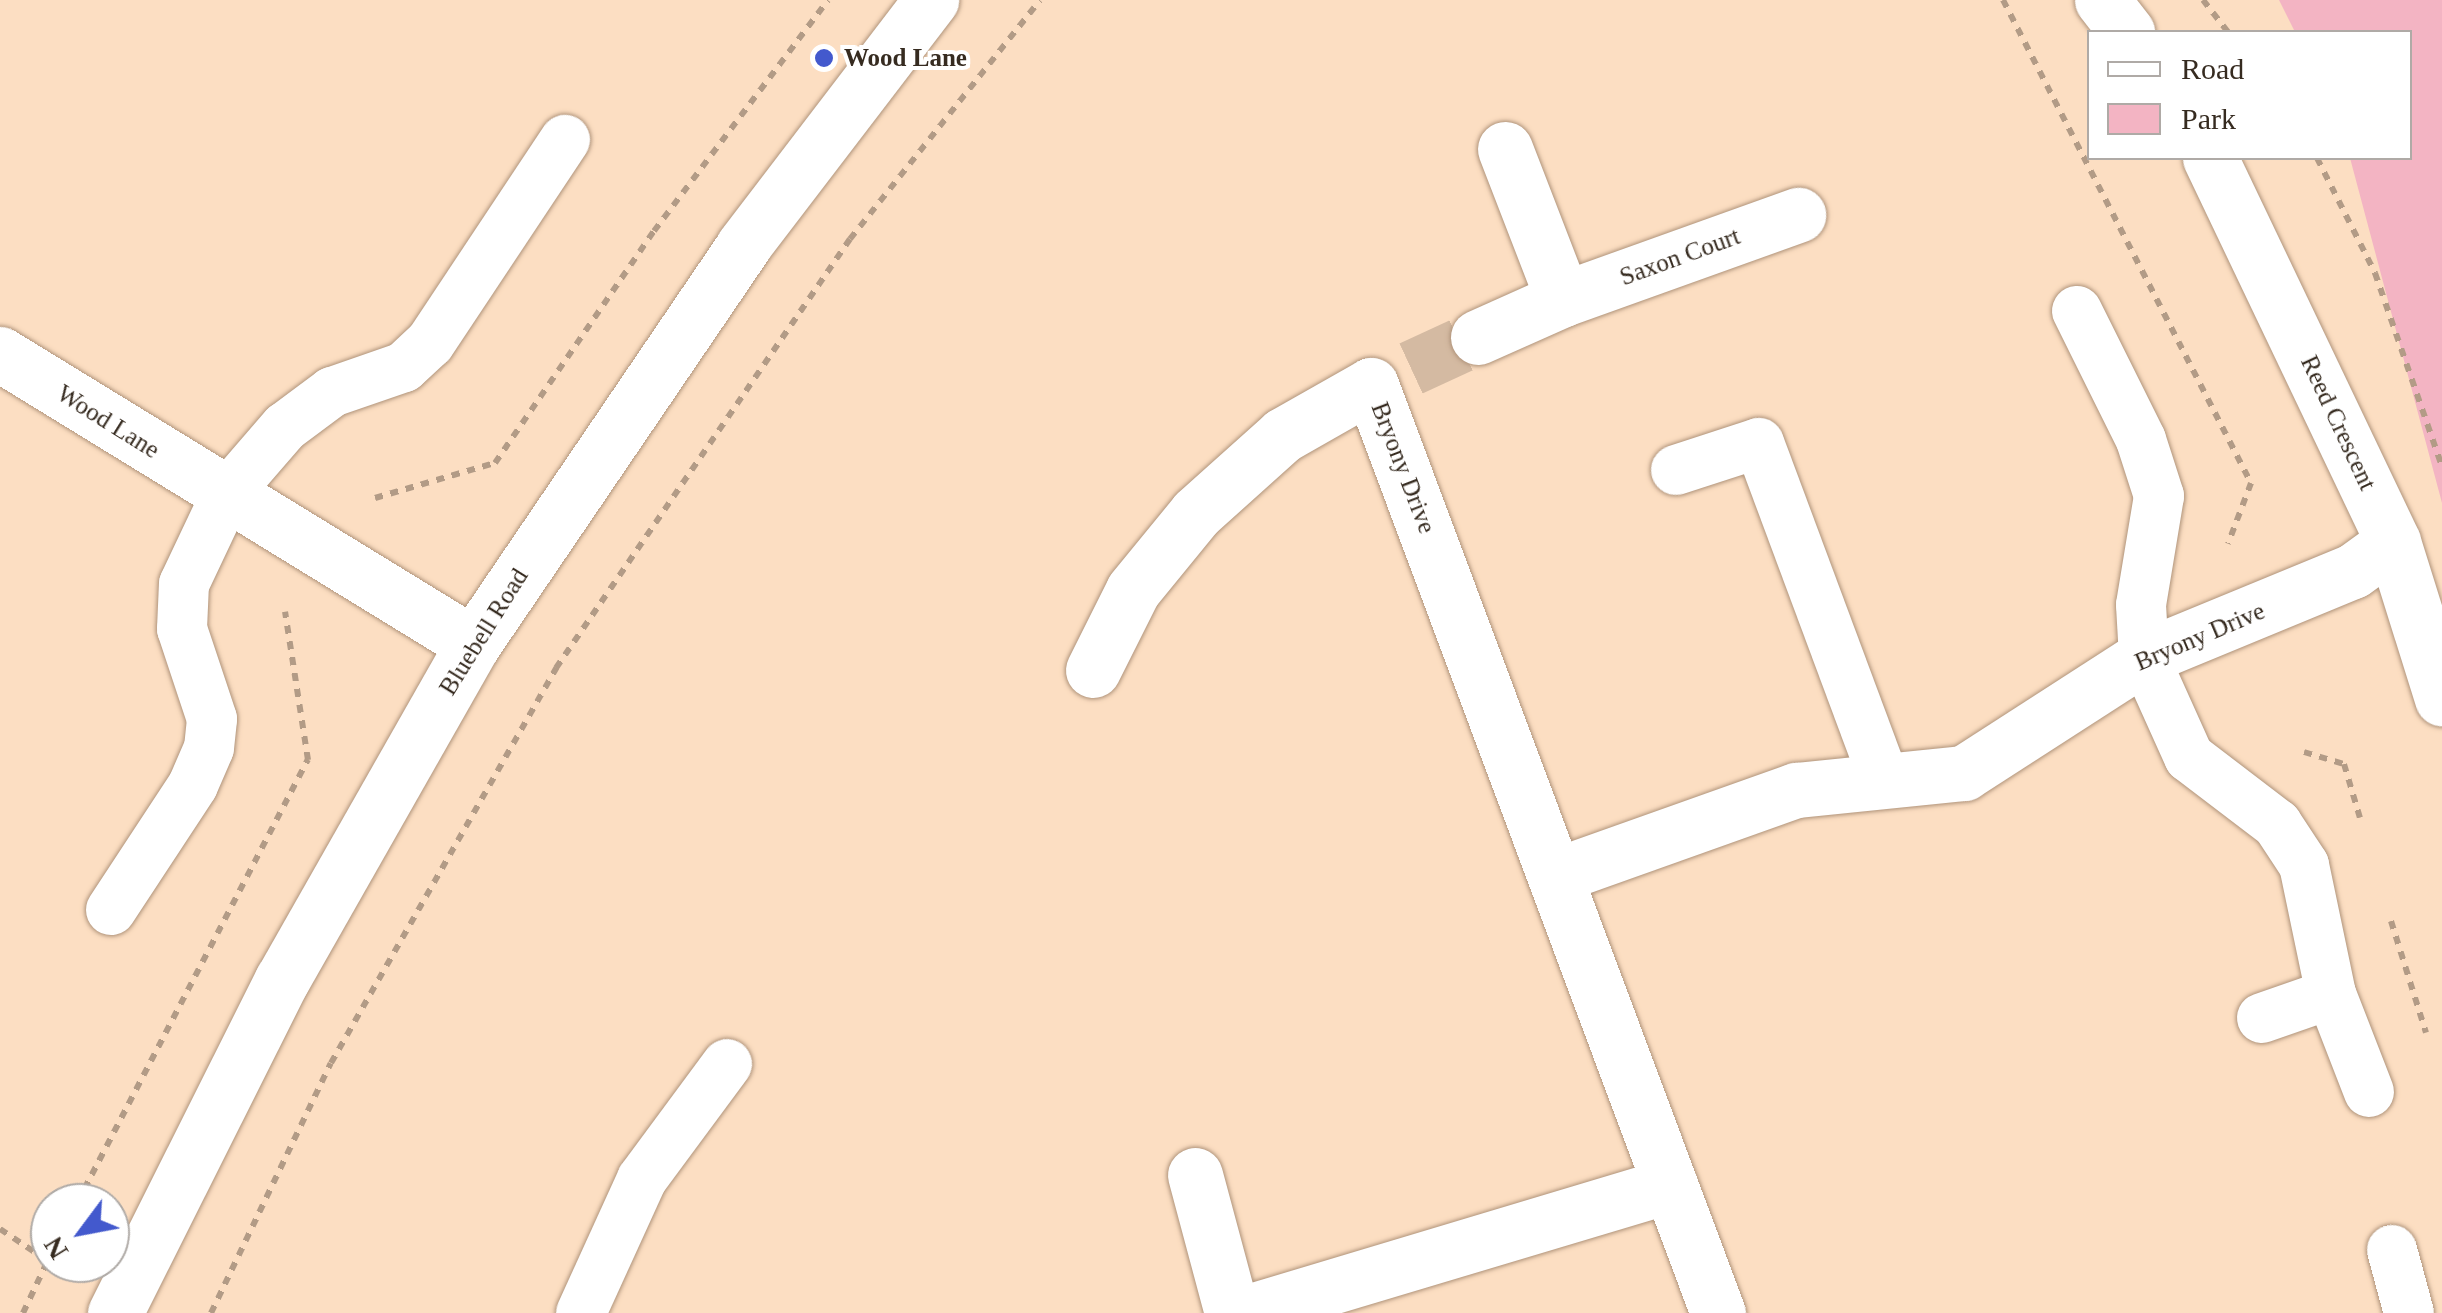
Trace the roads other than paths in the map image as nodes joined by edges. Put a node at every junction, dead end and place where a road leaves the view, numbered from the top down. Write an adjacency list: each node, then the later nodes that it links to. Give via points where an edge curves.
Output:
1 (931, 0): 15 (street, Bluebell Road, via 744,246)
2 (2102, 0): 3 (street)
3 (2125, 30)
4 (565, 140): 13 (lane, via 430,343 404,366 332,392 285,428)
5 (1505, 150): 8 (street)
6 (2211, 160): 14 (street, Reed Crescent)
7 (1798, 215): 8 (street, Saxon Court)
8 (1562, 299): 10 (street, Saxon Court)
9 (2076, 311): 16 (lane, via 2141,440 2160,496 2141,605)
10 (1478, 337)
11 (0, 354): 13 (street, Wood Lane)
12 (1676, 470): 19 (lane, via 1759,443)
13 (226, 495): 15 (street, Wood Lane); 21 (lane, via 184,584 182,629 212,719 209,748 193,785)
14 (2393, 542): 16 (street, Bryony Drive, via 2354,571); 18 (street, Reed Crescent)
15 (473, 644): 29 (street, Bluebell Road, via 282,980)
16 (2144, 657): 19 (street, Bryony Drive, via 1964,773); 22 (lane, via 2189,757 2277,824 2304,865)
17 (1094, 670): 20 (street, Bryony Drive, via 1133,590 1196,513 1283,435 1391,376)
18 (2442, 698)
19 (1885, 781): 20 (street, Bryony Drive, via 1796,790)
20 (1557, 875): 27 (street, Bryony Drive)
21 (111, 910)
22 (2330, 994): 23 (lane); 25 (lane)
23 (2262, 1018)
24 (727, 1064): 30 (lane, via 642,1179)
25 (2369, 1092)
26 (1195, 1175): 31 (street)
27 (1670, 1185): 32 (street); 33 (street, Bryony Drive)
28 (2392, 1250): 34 (lane)
29 (115, 1313)
30 (581, 1313)
31 (1232, 1313)
32 (1244, 1313)
33 (1718, 1313)
34 (2410, 1313)

